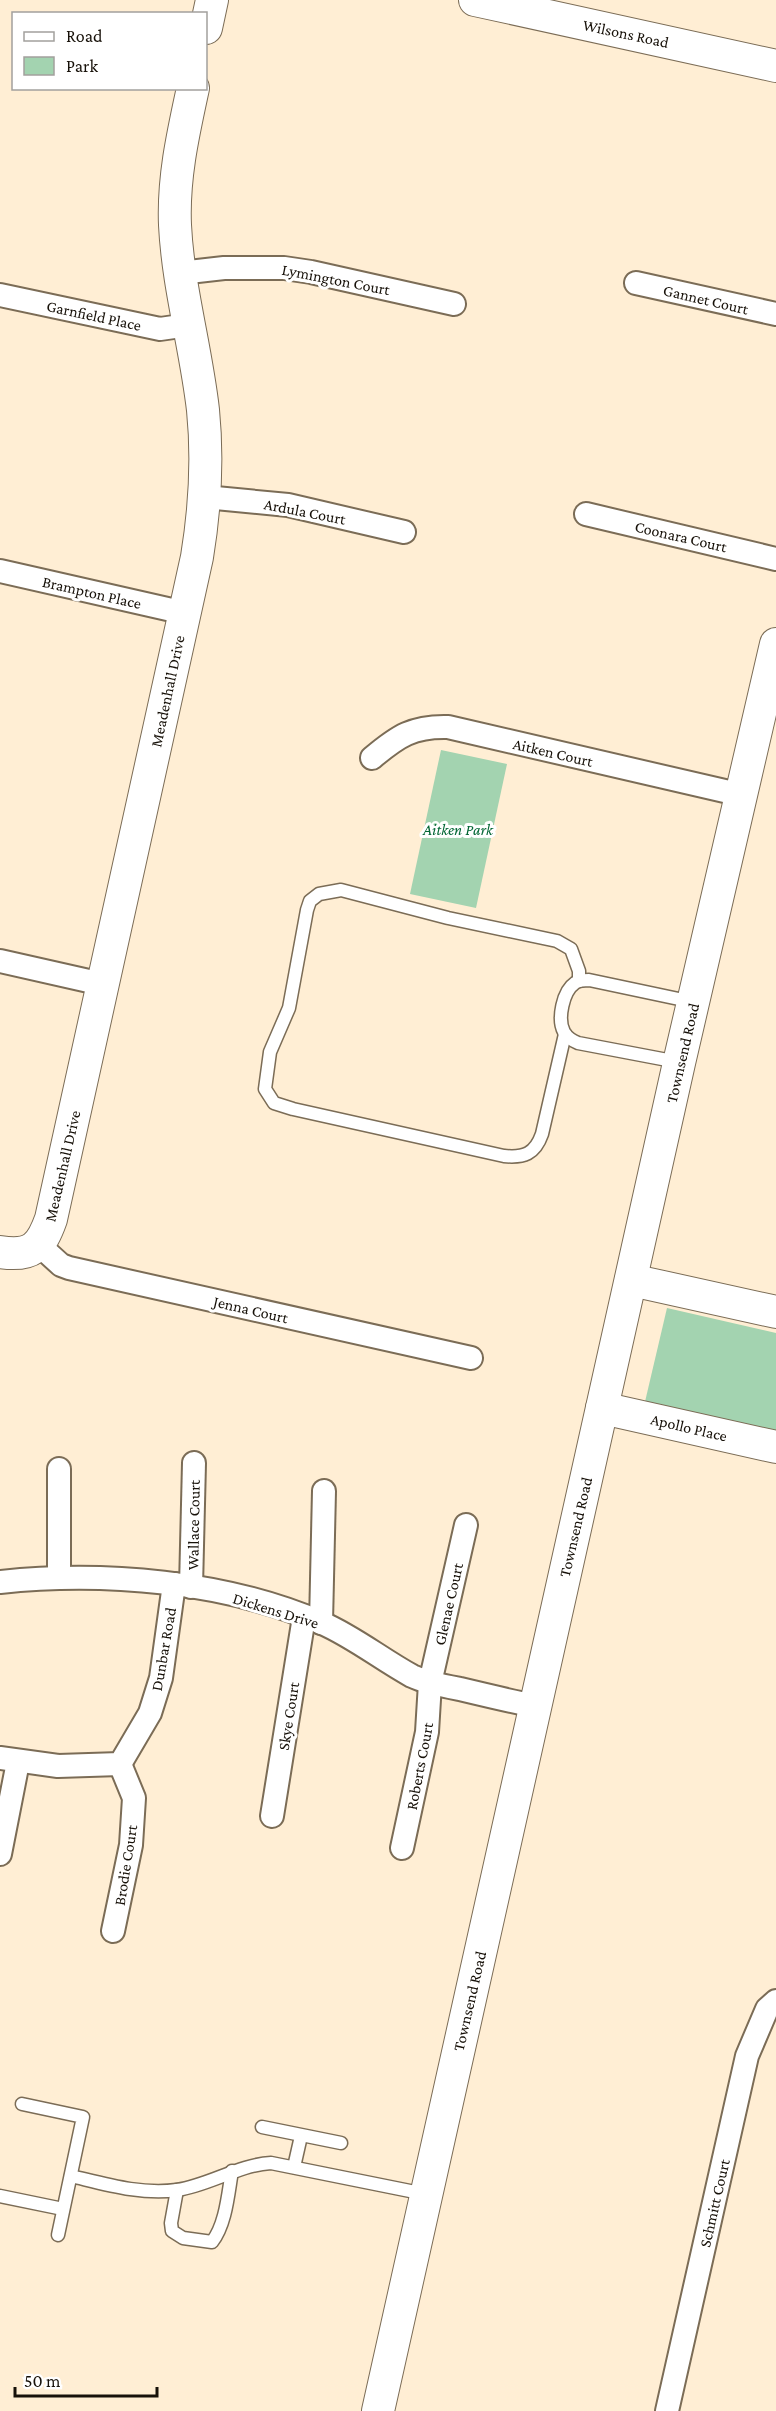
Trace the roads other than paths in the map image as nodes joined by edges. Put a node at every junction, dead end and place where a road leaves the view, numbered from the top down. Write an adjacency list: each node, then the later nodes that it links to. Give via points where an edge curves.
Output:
1 (212, 0): 3 (street)
2 (475, 0): 4 (street, Wilsons Road)
3 (207, 23)
4 (776, 66)
5 (193, 90): 6 (street, Meadenhall Drive, via 176,185)
6 (180, 273): 9 (street, Lymington Court, via 284,268); 11 (street, Meadenhall Drive)
7 (636, 283): 10 (street, Gannet Court)
8 (0, 295): 11 (street, Garnfield Place, via 160,329)
9 (454, 304)
10 (776, 314)
11 (188, 325): 12 (street, Meadenhall Drive, via 203,408)
12 (205, 497): 14 (street, Ardula Court, via 288,505); 17 (street, Meadenhall Drive)
13 (586, 514): 15 (street, Coonara Court)
14 (404, 532)
15 (776, 559)
16 (0, 571): 17 (street, Brampton Place)
17 (185, 613): 23 (street, Meadenhall Drive)
18 (776, 644): 20 (street, Townsend Road)
19 (372, 758): 20 (street, Aitken Court, via 412,730 448,727)
20 (742, 795): 24 (street, Townsend Road)
21 (0, 961): 23 (street)
22 (579, 981): 24 (lane); 25 (lane, via 567,992 563,1005); 25 (lane, via 576,958 565,943 330,890 310,901 307,910 289,1008 270,1052 265,1089 274,1103 504,1156 524,1156 538,1145)
23 (102, 984): 27 (street, Meadenhall Drive, via 51,1219)
24 (694, 1002): 26 (street, Townsend Road)
25 (565, 1034): 26 (lane, via 579,1043)
26 (679, 1063): 29 (street, Townsend Road)
27 (39, 1245): 28 (street, Meadenhall Drive, via 18,1254); 31 (street, Jenna Court, via 69,1268)
28 (0, 1252)
29 (631, 1280): 30 (street); 32 (street, Townsend Road)
30 (776, 1312)
31 (471, 1358)
32 (602, 1408): 33 (street, Apollo Place); 43 (street, Townsend Road)
33 (776, 1447)
34 (194, 1463): 40 (street, Wallace Court)
35 (58, 1468): 38 (street)
36 (324, 1491): 41 (street, Skye Court)
37 (466, 1525): 42 (street, Glenae Court)
38 (59, 1578): 39 (street, Dickens Drive); 40 (street, Dickens Drive)
39 (0, 1582)
40 (182, 1586): 41 (street, Dickens Drive, via 241,1597); 45 (street, Dunbar Road, via 150,1713)
41 (313, 1620): 42 (street, Dickens Drive); 46 (street, Skye Court)
42 (430, 1683): 43 (street, Dickens Drive); 47 (street, Roberts Court, via 427,1732)
43 (535, 1706): 59 (street, Townsend Road)
44 (9, 1760): 45 (street, via 58,1766); 48 (street)
45 (120, 1764): 49 (street, Brodie Court, via 134,1798 131,1845)
46 (272, 1816)
47 (402, 1848)
48 (0, 1854)
49 (113, 1931)
50 (776, 2001): 64 (street, Schmitt Court, via 767,2009 747,2056)
51 (22, 2104): 57 (lane, via 83,2116)
52 (262, 2127): 53 (lane)
53 (301, 2136): 54 (lane); 55 (lane)
54 (341, 2143)
55 (294, 2167): 56 (lane, via 254,2164); 59 (lane)
56 (232, 2171): 58 (lane); 58 (lane, via 225,2208 212,2242 183,2238 172,2231)
57 (70, 2176): 58 (lane, via 135,2190); 61 (lane)
58 (177, 2190)
59 (426, 2194): 63 (street, Townsend Road)
60 (0, 2196): 61 (lane)
61 (63, 2210): 62 (lane)
62 (58, 2235)
63 (378, 2411)
64 (667, 2411)

